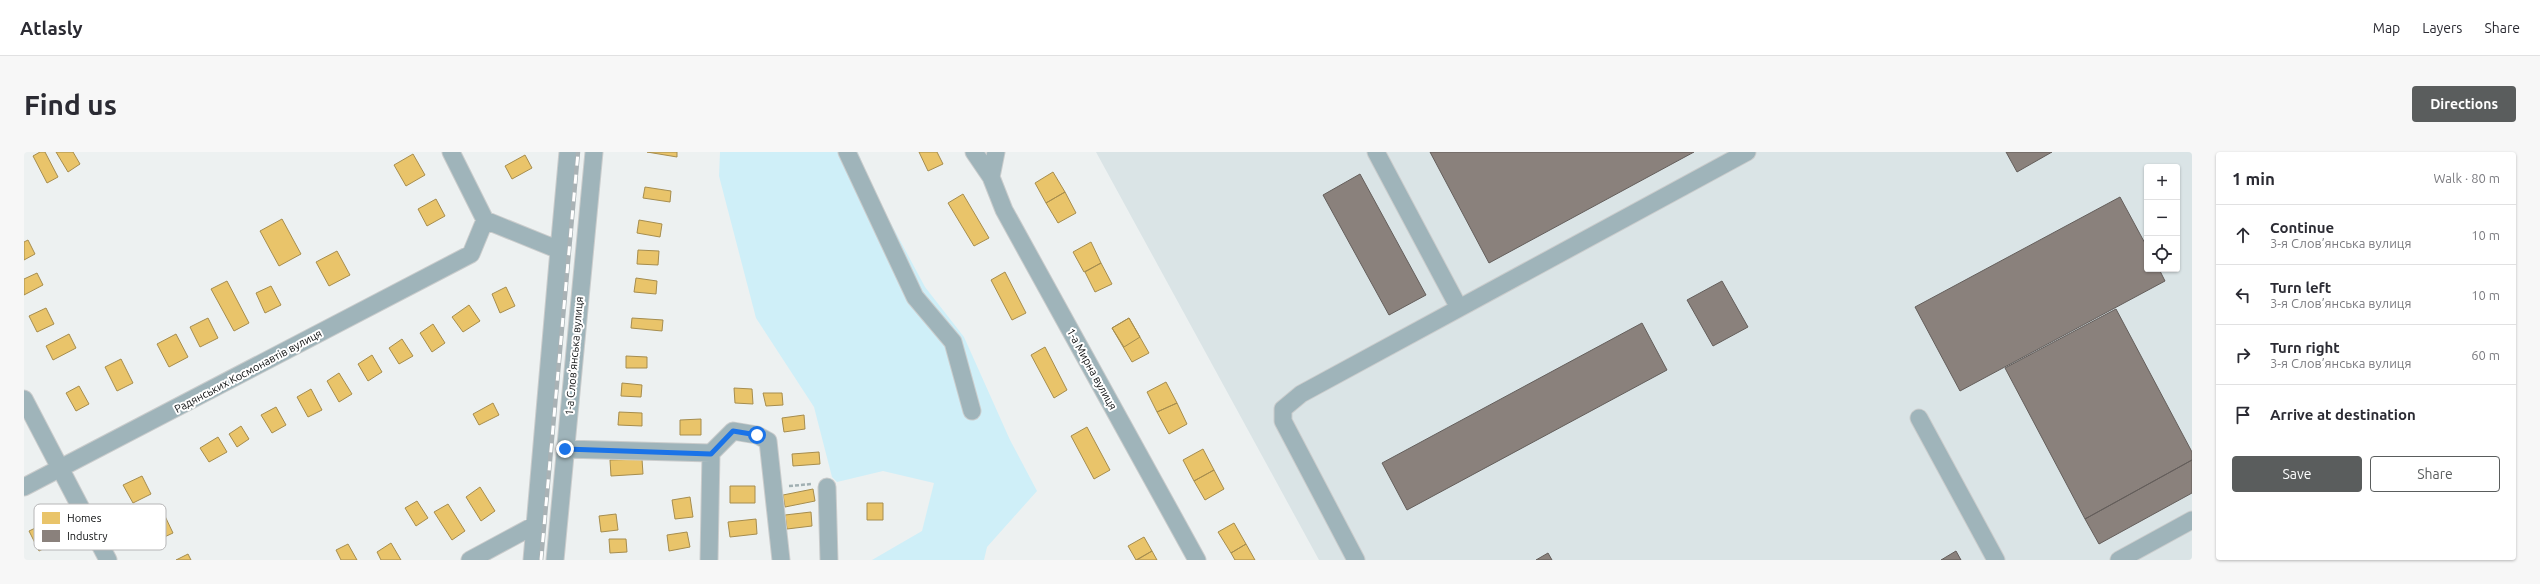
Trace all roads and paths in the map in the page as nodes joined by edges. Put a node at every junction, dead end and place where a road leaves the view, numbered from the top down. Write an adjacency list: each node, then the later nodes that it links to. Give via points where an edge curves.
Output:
1 (451, 152): 10 (street)
2 (568, 152): 11 (street)
3 (594, 152): 16 (street, 1-а Слов’янська вулиця)
4 (847, 152): 14 (street, via 915,297 954,342)
5 (974, 152): 9 (street, 1-а Мирна вулиця)
6 (996, 152): 9 (street)
7 (1376, 152): 12 (street)
8 (1747, 152): 12 (street)
9 (991, 177): 32 (street, 1-а Мирна вулиця, via 1004,210)
10 (485, 220): 11 (street); 18 (street, Радянських Космонавтів вулиця, via 471,254)
11 (559, 250): 23 (street)
12 (1459, 308): 33 (street, via 1301,394 1284,409 1283,421)
13 (24, 399): 18 (street)
14 (972, 411)
15 (1919, 418): 34 (street)
16 (565, 449): 17 (street); 28 (street, 1-а Слов’янська вулиця)
17 (711, 454): 29 (street); 30 (street, via 733,431 757,435 768,441)
18 (60, 468): 19 (street, Радянських Космонавтів вулиця); 21 (street)
19 (24, 487)
20 (827, 487): 31 (street)
21 (79, 504)
22 (2192, 520): 35 (street)
23 (536, 525): 26 (street); 27 (street)
24 (103, 550): 25 (street)
25 (108, 560)
26 (470, 560)
27 (532, 560)
28 (555, 560)
29 (709, 560)
30 (781, 560)
31 (829, 560)
32 (1197, 560)
33 (1356, 560)
34 (1996, 560)
35 (2120, 560)

